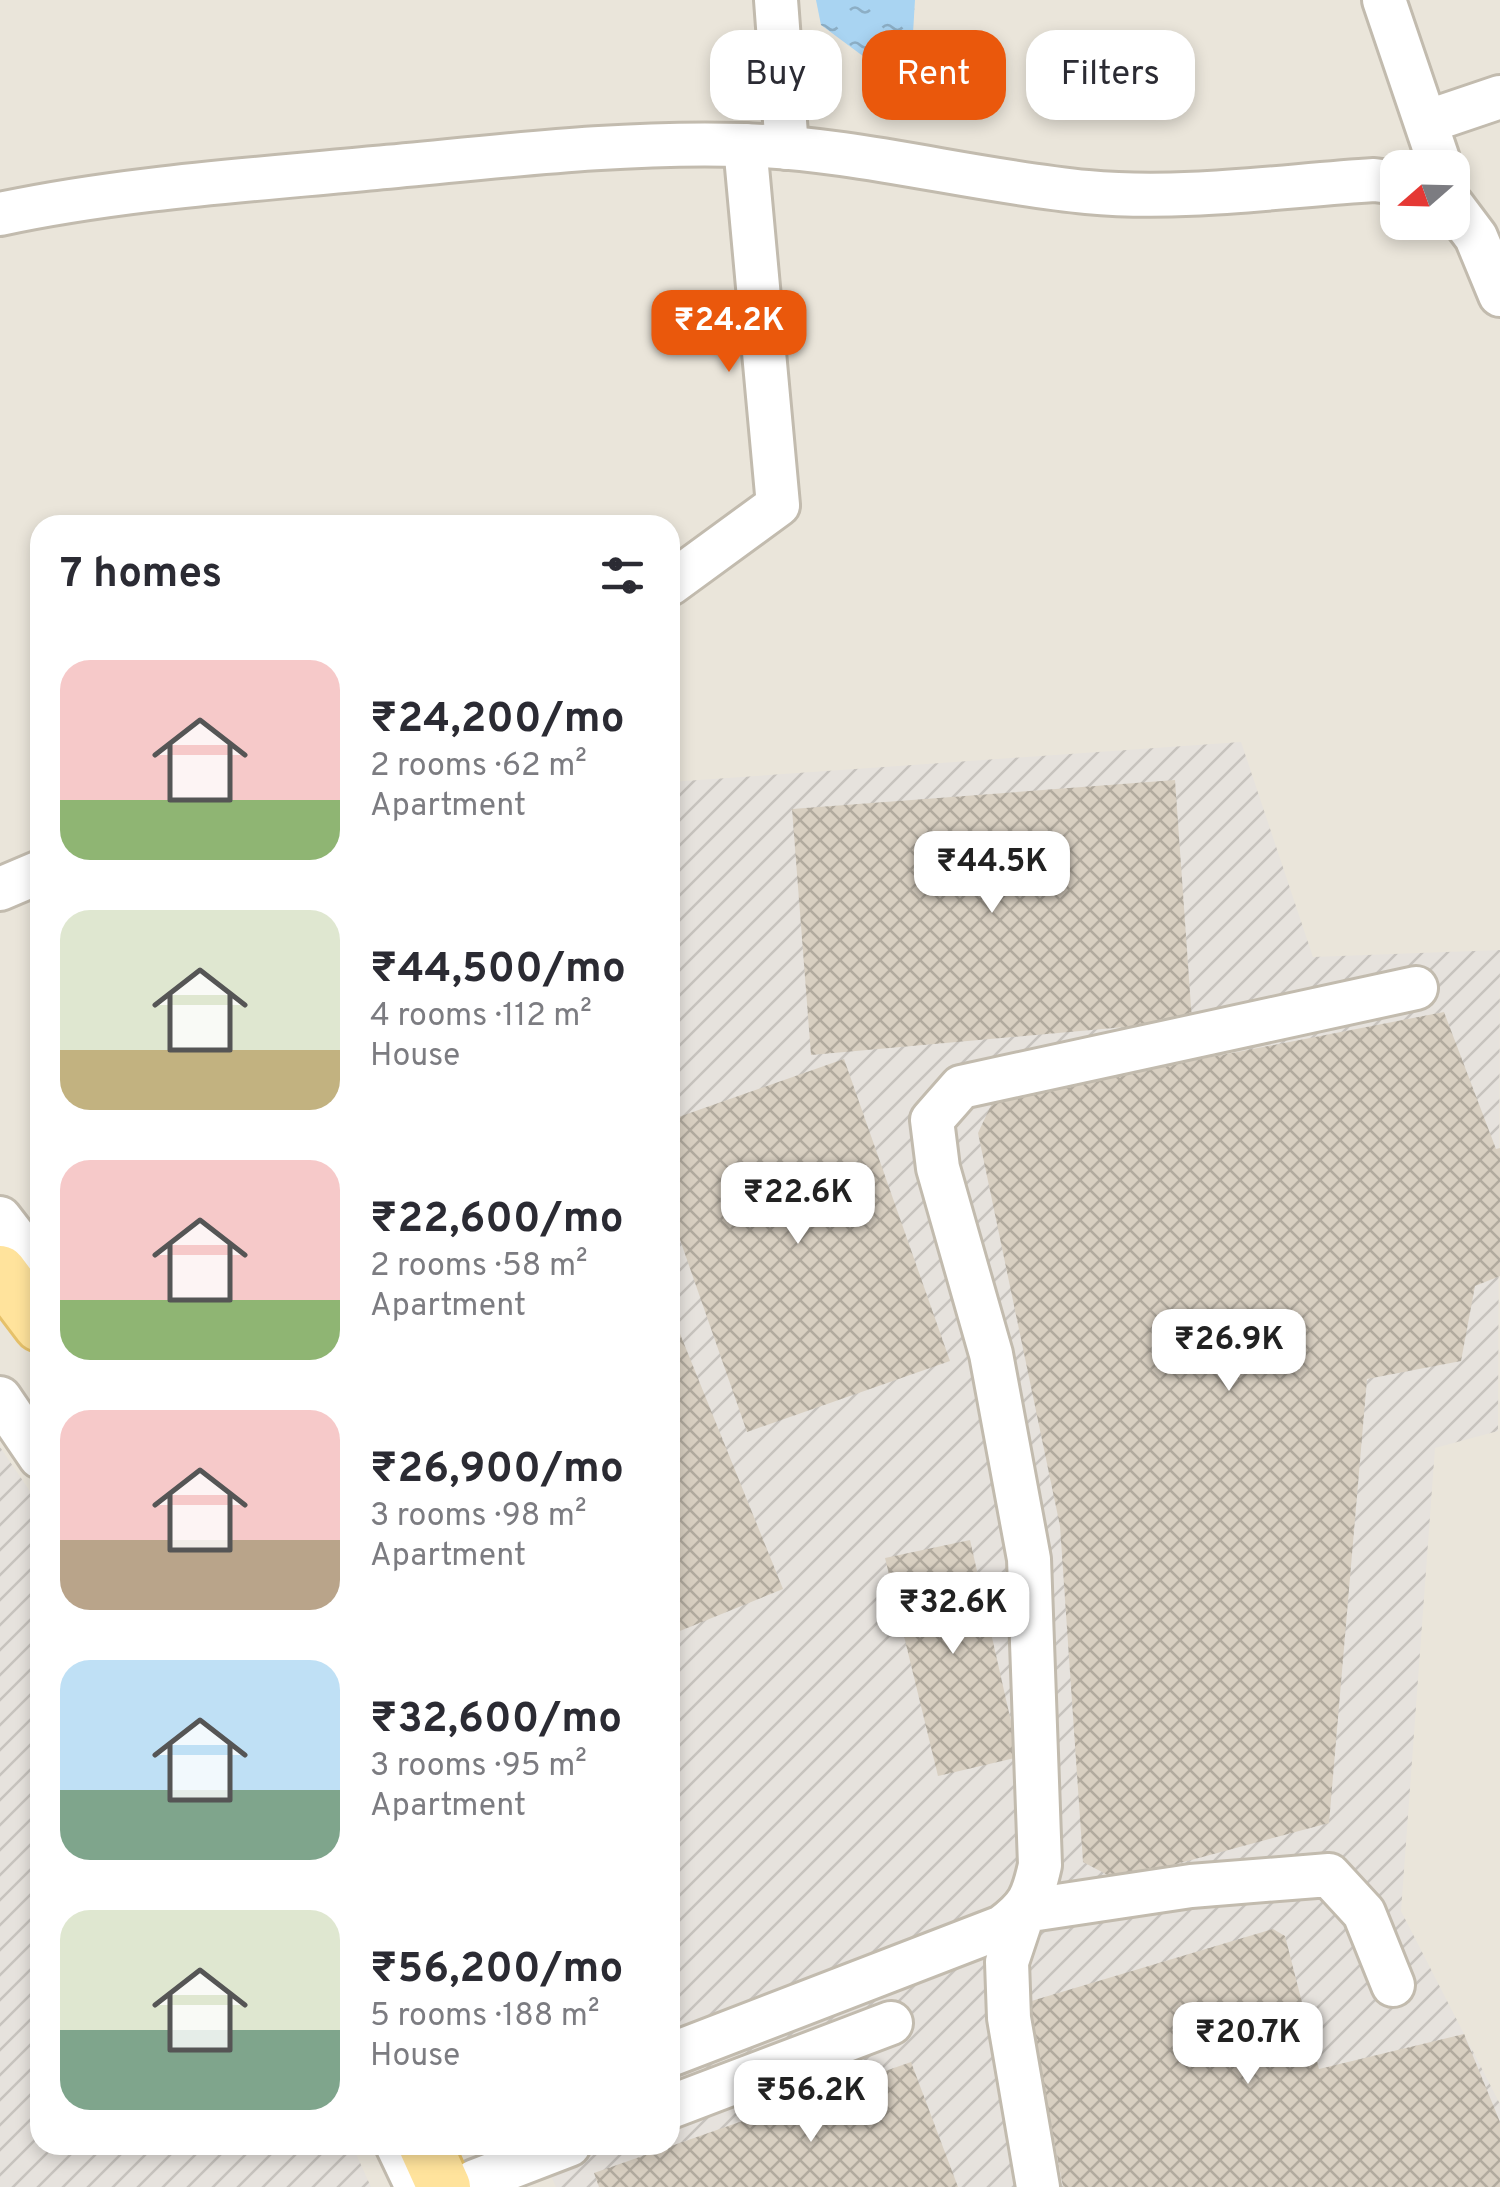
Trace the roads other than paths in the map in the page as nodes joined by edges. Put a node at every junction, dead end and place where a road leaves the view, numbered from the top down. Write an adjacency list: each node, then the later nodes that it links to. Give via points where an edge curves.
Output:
1 (776, 0): 6 (street)
2 (1384, 0): 4 (street)
3 (1500, 98): 4 (street)
4 (1426, 122): 7 (street)
5 (745, 145): 6 (street); 9 (street, via 626,145 120,195); 12 (street, via 778,505)
6 (787, 148): 8 (street, via 1094,192)
7 (1435, 150)
8 (1380, 181)
9 (0, 214)
10 (1470, 227): 11 (street)
11 (1500, 295)
12 (680, 577)
13 (30, 876): 14 (street)
14 (0, 889)
15 (30, 896): 16 (street)
16 (0, 909)
17 (1416, 988): 24 (street, via 961,1087 932,1120 938,1168 991,1354 1028,1559 1040,1865)
18 (0, 1218): 19 (street)
19 (30, 1257)
20 (0, 1272): 21 (main road)
21 (30, 1311)
22 (0, 1398): 23 (street)
23 (30, 1442)
24 (1024, 1911): 25 (street, via 1191,1886 1329,1875 1364,1913); 27 (street, via 1002,1927); 34 (street, via 1008,1962 1008,2018)
25 (1394, 1985)
26 (891, 2024): 28 (street)
27 (680, 2050)
28 (680, 2103)
29 (403, 2155): 33 (street)
30 (438, 2155): 32 (main road)
31 (535, 2155): 32 (street)
32 (464, 2175)
33 (417, 2187)
34 (1038, 2187)

